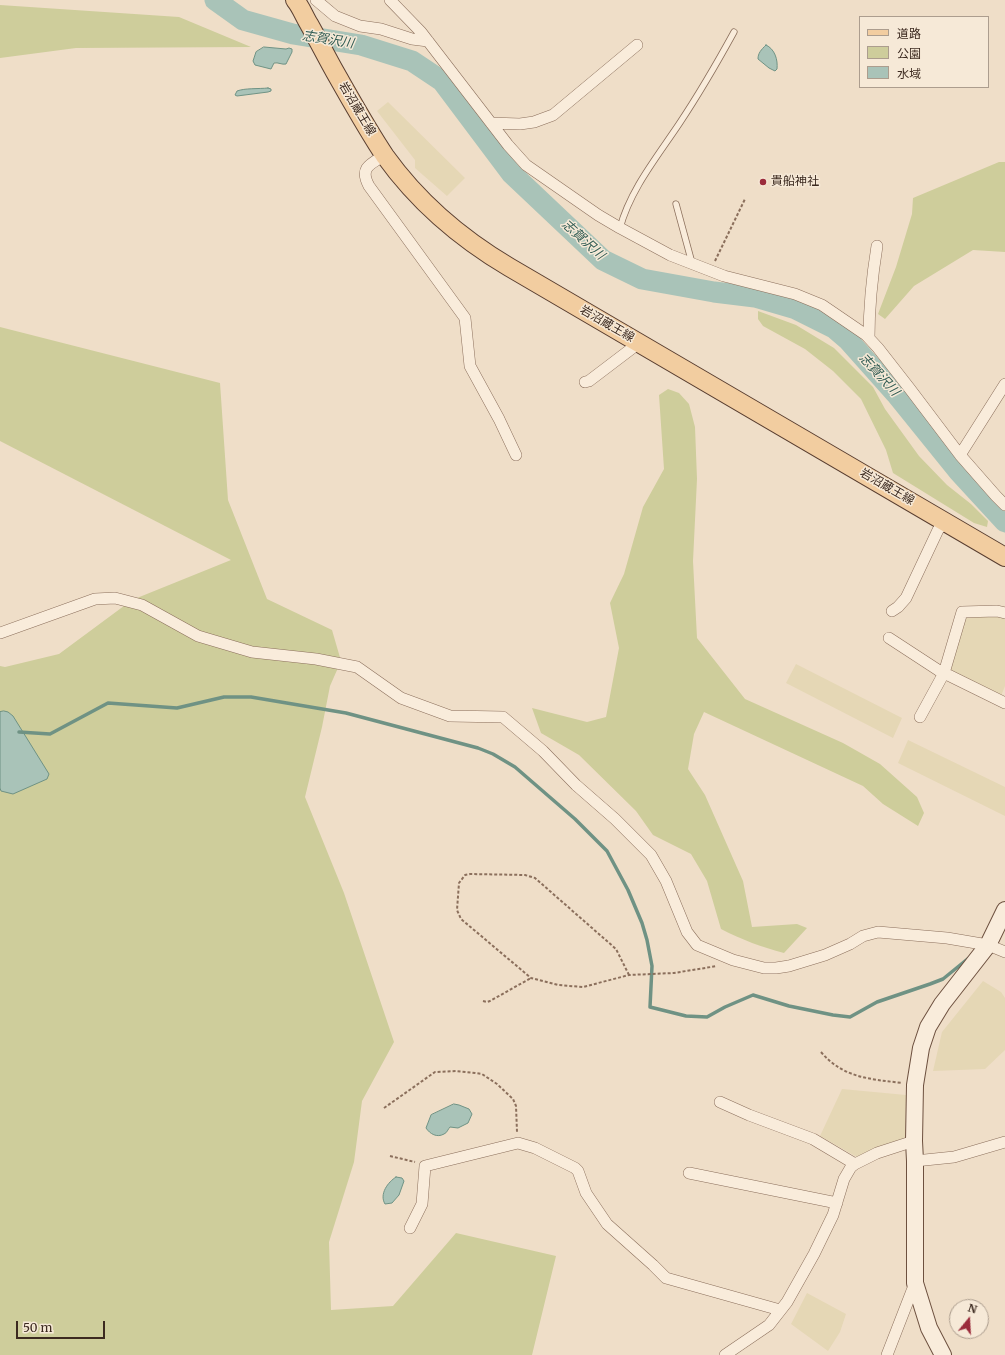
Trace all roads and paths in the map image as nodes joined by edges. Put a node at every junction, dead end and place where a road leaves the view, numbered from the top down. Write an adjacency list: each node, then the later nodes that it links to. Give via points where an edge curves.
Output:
1 (316, 0): 5 (street, via 335,16 360,26 381,29 412,39)
2 (390, 0): 5 (street)
3 (296, 1): 8 (main road, 岩沼蔵王線)
4 (734, 32): 11 (lane, via 702,89 643,179 623,216)
5 (428, 40): 7 (street)
6 (637, 45): 7 (street, via 553,115 520,124)
7 (491, 123): 11 (street, via 526,165)
8 (385, 155): 16 (main road, 岩沼蔵王線, via 421,200 463,237); 19 (street, via 369,165 365,172 366,180 465,318 470,366)
9 (745, 199): 13 (path)
10 (676, 204): 14 (lane)
11 (620, 228): 14 (street)
12 (877, 246): 15 (street, via 869,310)
13 (716, 258)
14 (692, 264): 15 (street, via 724,276 795,294 822,304)
15 (869, 338): 20 (street)
16 (639, 343): 17 (street); 22 (main road, 岩沼蔵王線)
17 (585, 382)
18 (1005, 384): 20 (street)
19 (516, 455)
20 (960, 455): 21 (street)
21 (1005, 505)
22 (945, 522): 23 (main road, 岩沼蔵王線); 24 (street, via 938,530 906,598)
23 (1005, 557)
24 (892, 611)
25 (1005, 613): 28 (street, via 962,612)
26 (0, 633): 34 (street, via 95,599 115,598 142,605 198,636 252,652 316,659 357,667 401,698 450,716 503,717 543,751 651,855 666,881 687,932 697,945)
27 (889, 638): 28 (street)
28 (944, 673): 29 (street); 30 (street)
29 (1005, 703)
30 (920, 717)
31 (1005, 910): 32 (street)
32 (988, 945): 33 (street); 34 (street, via 947,938 878,932 863,936 826,955 789,966 764,968); 39 (street, via 942,1004 928,1027 921,1048)
33 (1005, 952)
34 (733, 960): 35 (path, via 723,965 674,973)
35 (629, 976): 36 (path, via 583,987 558,985); 36 (path, via 616,949 534,878 526,875 465,875 459,883 458,916)
36 (531, 978): 37 (path, via 490,1001)
37 (483, 1001)
38 (821, 1052): 39 (path, via 834,1064 863,1078)
39 (915, 1085): 42 (street)
40 (720, 1102): 47 (street, via 813,1139)
41 (384, 1108): 44 (path, via 435,1072 482,1074 498,1084 513,1099 516,1106)
42 (914, 1141): 46 (street); 47 (street, via 877,1153)
43 (1005, 1142): 46 (street, via 954,1157)
44 (518, 1143): 48 (street); 53 (street, via 535,1148 575,1168 586,1193 607,1224 666,1278)
45 (390, 1156): 48 (path, via 412,1160)
46 (915, 1161): 52 (street)
47 (855, 1164): 50 (street, via 846,1175)
48 (425, 1166): 51 (street, via 422,1204)
49 (689, 1172): 50 (street)
50 (837, 1203): 53 (street, via 814,1254)
51 (410, 1228)
52 (915, 1283): 55 (street); 56 (street, via 929,1328)
53 (780, 1310): 54 (street, via 769,1325)
54 (725, 1355)
55 (887, 1355)
56 (943, 1355)

